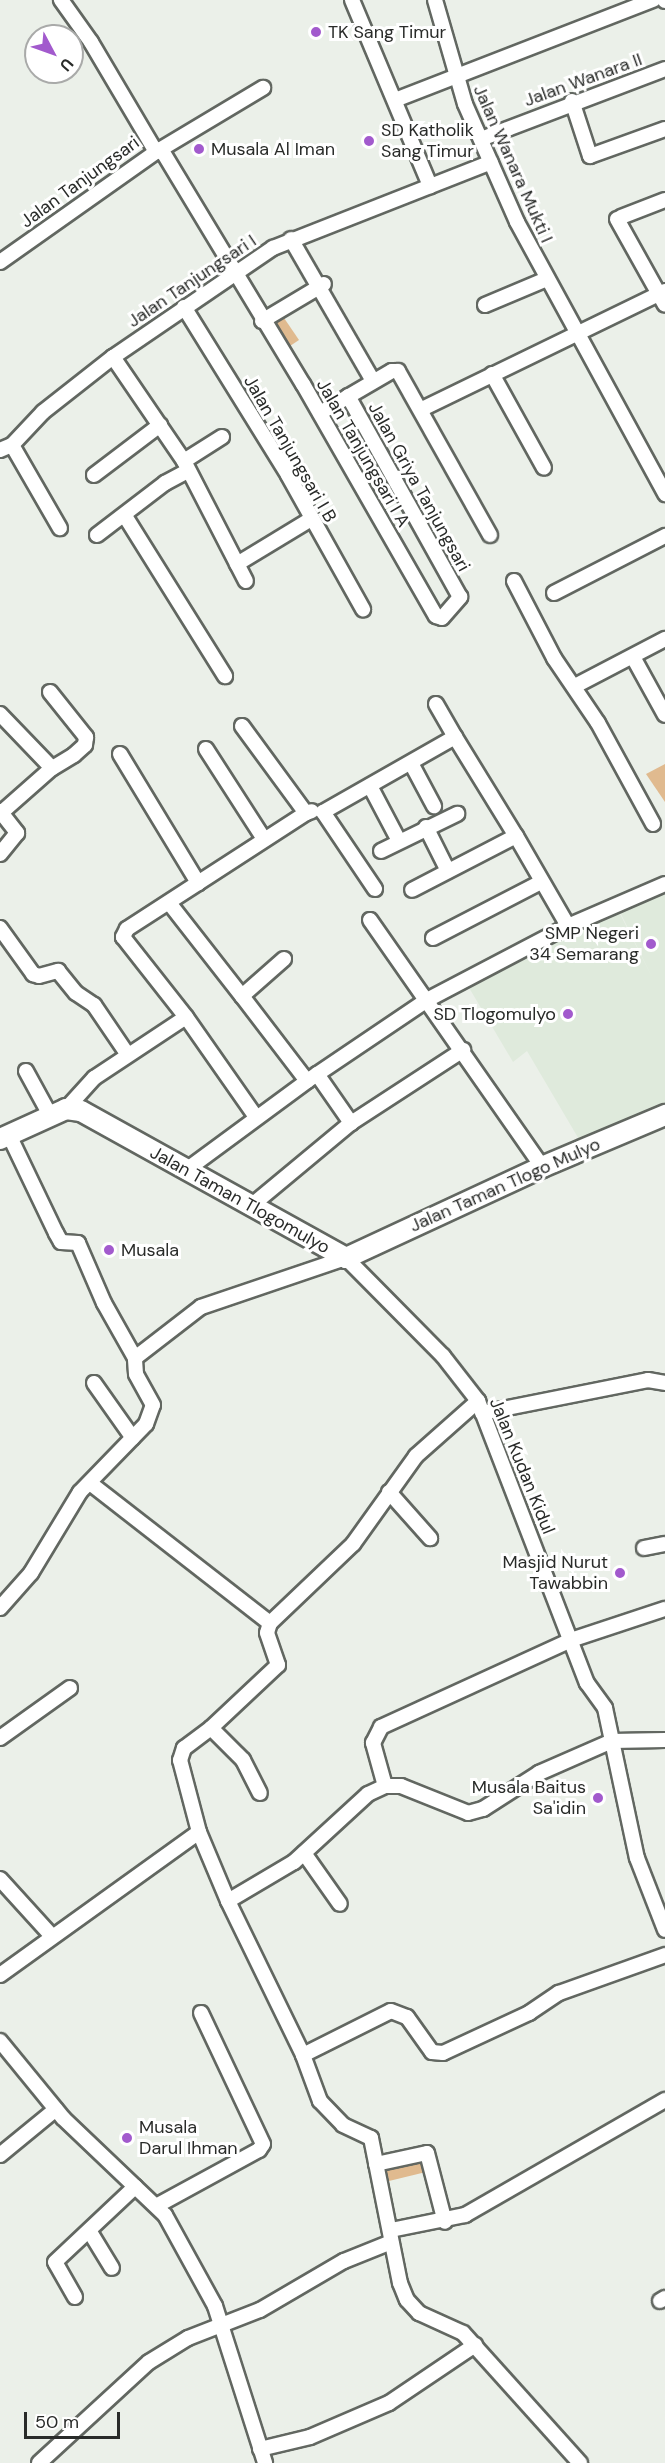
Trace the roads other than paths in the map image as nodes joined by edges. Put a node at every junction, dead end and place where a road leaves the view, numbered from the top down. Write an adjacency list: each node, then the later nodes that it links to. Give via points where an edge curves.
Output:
1 (61, 0): 12 (street, Jalan Tanjungsari, via 92,42)
2 (352, 0): 8 (street)
3 (436, 0): 6 (street, Jalan Wanara Mukti I)
4 (653, 0): 6 (street)
5 (665, 69): 9 (street, Jalan Wanara II)
6 (456, 76): 8 (street); 11 (street, Jalan Wanara Mukti I)
7 (262, 88): 12 (street)
8 (395, 100): 14 (street)
9 (572, 101): 10 (street, via 590,156); 11 (street, Jalan Wanara II)
10 (665, 129)
11 (481, 138): 13 (street, Jalan Wanara Mukti I)
12 (158, 151): 17 (street, Jalan Tanjungsari); 18 (street, Jalan Tanjungsari)
13 (491, 162): 14 (street, Jalan Tanjungsari I); 19 (street, Jalan Wanara Mukti I)
14 (430, 186): 16 (street, Jalan Tanjungsari I)
15 (665, 200): 21 (street, via 619,218)
16 (295, 238): 18 (street, Jalan Tanjungsari I); 20 (street, Jalan Griya Tanjungsari)
17 (0, 262)
18 (236, 276): 23 (street, Jalan Tanjungsari I); 24 (street, Jalan Tanjungsari I A)
19 (547, 279): 22 (street); 25 (street, Jalan Wanara Mukti I)
20 (321, 286): 24 (street); 28 (street, Jalan Griya Tanjungsari)
21 (663, 297): 25 (street)
22 (485, 305)
23 (184, 308): 26 (street, Jalan Tanjungsari I); 40 (street, Jalan Tanjungsari I B)
24 (262, 321): 31 (street, Jalan Tanjungsari I A)
25 (577, 335): 27 (street); 38 (street, Jalan Wanara Mukti I)
26 (113, 357): 32 (street); 34 (street, Jalan Tanjungsari I)
27 (492, 374): 30 (street); 36 (street)
28 (375, 380): 29 (street, Jalan Griya Tanjungsari); 30 (street, Jalan Griya Tanjungsari, via 398,371)
29 (348, 396): 31 (street, Jalan Griya Tanjungsari); 49 (street, Jalan Griya Tanjungsari)
30 (422, 409): 43 (street, Jalan Griya Tanjungsari)
31 (320, 413): 49 (street, Jalan Tanjungsari I A, via 438,618 460,599)
32 (160, 425): 35 (street); 37 (street)
33 (222, 437): 35 (street)
34 (6, 447): 41 (street)
35 (186, 466): 39 (street); 45 (street)
36 (544, 468)
37 (94, 475)
38 (665, 494)
39 (125, 516): 42 (street); 53 (street)
40 (311, 519): 45 (street); 50 (street, Jalan Tanjungsari I B)
41 (60, 528)
42 (97, 536)
43 (490, 536)
44 (665, 536): 48 (street)
45 (237, 564): 46 (street)
46 (246, 581)
47 (513, 581): 54 (street, via 554,658)
48 (554, 593)
49 (459, 594)
50 (363, 609)
51 (665, 639): 52 (street)
52 (633, 657): 54 (street); 58 (street)
53 (225, 676)
54 (575, 686): 71 (street)
55 (50, 692): 64 (street, via 86,737 85,745)
56 (436, 704): 60 (street)
57 (0, 714): 64 (street)
58 (665, 715)
59 (242, 726): 69 (street)
60 (455, 737): 63 (street); 73 (street)
61 (206, 749): 74 (street)
62 (120, 754): 80 (street)
63 (411, 763): 65 (street); 66 (street)
64 (52, 768): 67 (street)
65 (370, 786): 68 (street); 75 (street)
66 (434, 806)
67 (1, 812): 77 (street, via 17,833)
68 (322, 812): 69 (street); 82 (street)
69 (306, 813): 74 (street)
70 (457, 814): 72 (street)
71 (653, 824)
72 (426, 827): 75 (street); 78 (street)
73 (516, 836): 78 (street); 79 (street)
74 (264, 839): 80 (street)
75 (399, 841): 76 (street)
76 (381, 851)
77 (0, 854)
78 (448, 871): 83 (street)
79 (542, 882): 86 (street); 88 (street)
80 (198, 883): 84 (street)
81 (665, 884): 86 (street)
82 (375, 889)
83 (412, 890)
84 (170, 904): 90 (street); 92 (street, via 127,929 123,937)
85 (370, 920): 91 (street)
86 (568, 926): 91 (street)
87 (0, 928): 94 (street, via 33,974 58,971 76,993 94,1005)
88 (433, 938)
89 (284, 959): 90 (street)
90 (242, 996): 96 (street)
91 (427, 1000): 93 (street); 96 (street)
92 (186, 1017): 94 (street); 99 (street)
93 (463, 1050): 100 (street); 102 (street)
94 (128, 1055): 97 (street, via 94,1078)
95 (26, 1071): 97 (street)
96 (312, 1077): 99 (street); 100 (street)
97 (58, 1112): 101 (street); 103 (street, Jalan Taman Tlogomulyo, via 96,1117)
98 (665, 1115): 102 (street, Jalan Taman Tlogo Mulyo)
99 (256, 1117): 103 (street)
100 (351, 1123): 104 (street)
101 (4, 1137): 106 (street, via 61,1242 78,1243 104,1303)
102 (542, 1167): 105 (street, Jalan Taman Tlogo Mulyo)
103 (185, 1171): 104 (street, Jalan Taman Tlogomulyo)
104 (251, 1206): 105 (street, Jalan Taman Tlogomulyo)
105 (346, 1258): 106 (street, Jalan Taman Tlogomulyo, via 201,1307); 109 (street, Jalan Kudan Kidul, via 443,1356)
106 (135, 1358): 110 (street, via 136,1374 153,1405 146,1424)
107 (94, 1383): 110 (street)
108 (665, 1383): 109 (street, via 648,1380)
109 (480, 1407): 112 (street, via 422,1449); 119 (street, Jalan Kudan Kidul)
110 (133, 1438): 111 (street)
111 (90, 1483): 116 (street, via 80,1492 31,1573); 118 (street)
112 (389, 1492): 113 (street); 118 (street, via 352,1544)
113 (430, 1538)
114 (665, 1545): 115 (street)
115 (644, 1548)
116 (0, 1608)
117 (665, 1610): 119 (street)
118 (270, 1623): 121 (street, via 267,1633 278,1665)
119 (571, 1640): 124 (street, Jalan Kudan Kidul, via 586,1683 605,1708); 125 (street, via 381,1727 373,1743)
120 (70, 1688): 122 (street)
121 (212, 1728): 126 (street, via 243,1760); 127 (street, via 184,1748 180,1760)
122 (0, 1738)
123 (665, 1740): 124 (street)
124 (612, 1741): 125 (street, via 539,1773 483,1809 468,1812 401,1786); 132 (street, Jalan Kudan Kidul, via 637,1858)
125 (385, 1786): 128 (street, via 368,1794)
126 (260, 1793)
127 (199, 1832): 130 (street); 133 (street)
128 (304, 1854): 130 (street, via 269,1880); 131 (street)
129 (0, 1879): 133 (street)
130 (228, 1901): 138 (street)
131 (340, 1904)
132 (665, 1930)
133 (51, 1935): 135 (street)
134 (665, 1955): 138 (street, via 559,1993 529,2013 443,2053 432,2052 407,2017 391,2011)
135 (0, 1975)
136 (201, 2013): 144 (street, via 263,2145)
137 (0, 2041): 140 (street)
138 (303, 2055): 142 (street, via 325,2110 343,2126 371,2138)
139 (665, 2100): 145 (street, via 603,2133 530,2181)
140 (56, 2109): 141 (street); 143 (street)
141 (0, 2155)
142 (376, 2164): 145 (street, via 427,2153); 147 (street)
143 (135, 2187): 144 (street); 146 (street)
144 (158, 2205): 150 (street, via 215,2306)
145 (445, 2222): 147 (street)
146 (90, 2232): 148 (street); 149 (street, via 55,2262)
147 (391, 2236): 150 (street, via 260,2310); 151 (street, via 400,2283 411,2306 418,2313 458,2329)
148 (112, 2268)
149 (75, 2297)
150 (221, 2327): 152 (street); 153 (street, via 188,2338 149,2362)
151 (475, 2345): 152 (street, via 389,2403 310,2437); 155 (street)
152 (261, 2449): 154 (street)
153 (39, 2463)
154 (265, 2463)
155 (580, 2463)

